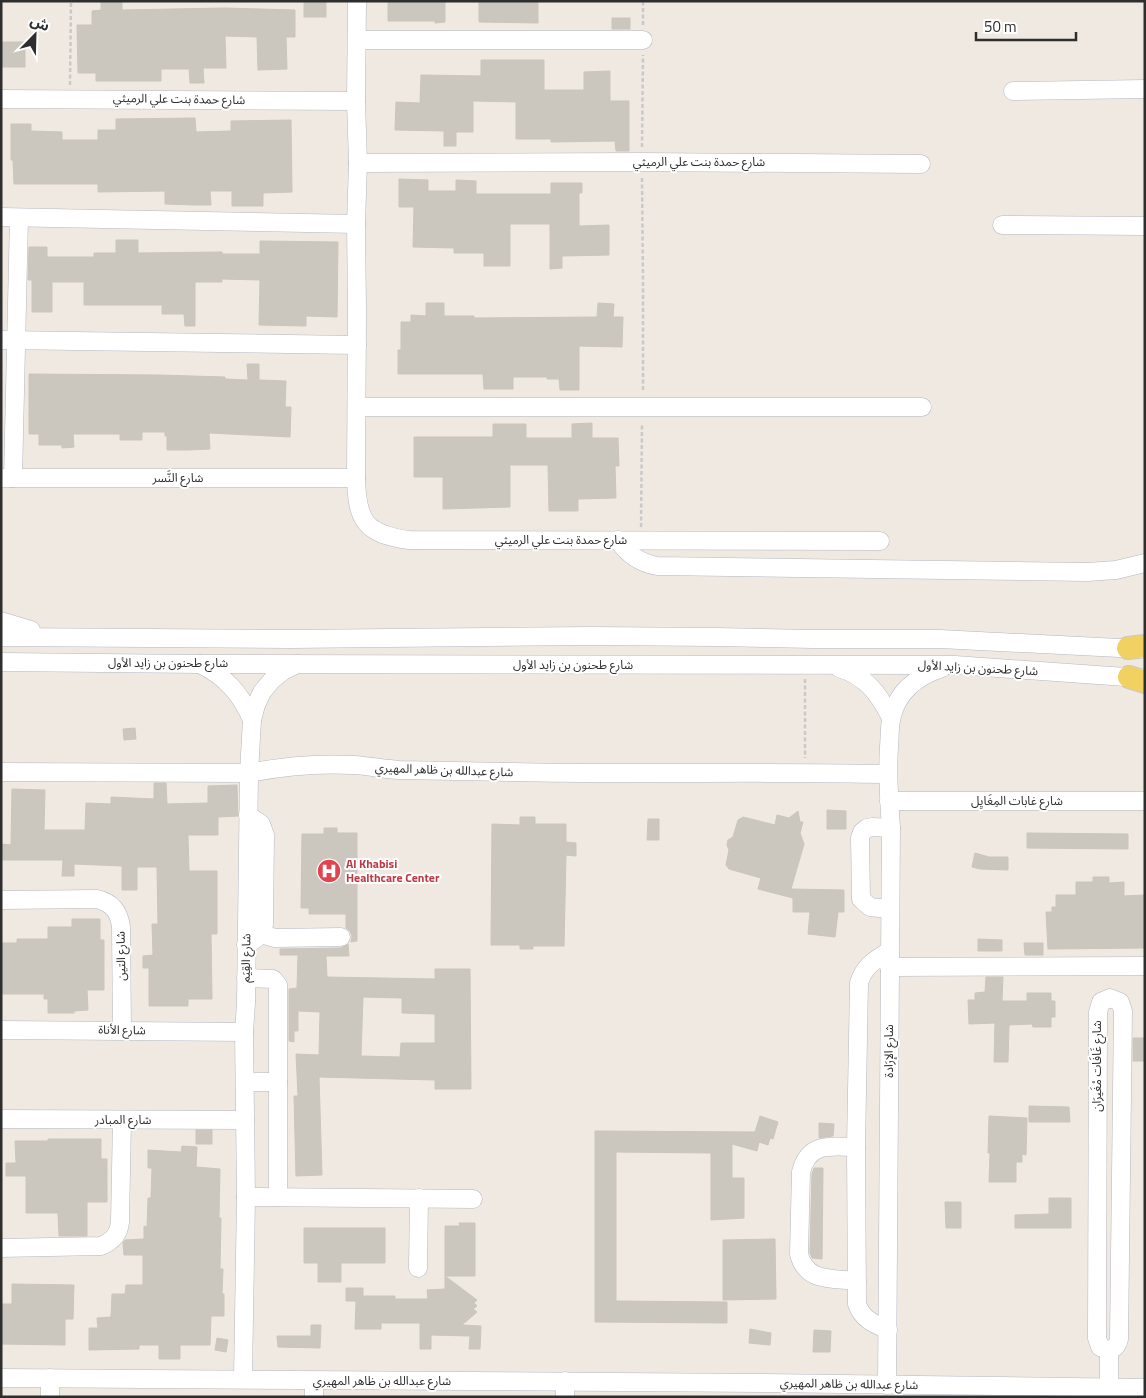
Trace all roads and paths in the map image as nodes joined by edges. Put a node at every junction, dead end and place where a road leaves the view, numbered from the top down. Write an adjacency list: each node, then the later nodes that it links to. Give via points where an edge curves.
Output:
1 (71, 1): 8 (path)
2 (357, 1): 4 (street, شارع حمدة بنت علي الرميثي)
3 (643, 1): 5 (path)
4 (357, 40): 5 (street); 10 (street, شارع حمدة بنت علي الرميثي)
5 (643, 40): 11 (path)
6 (1145, 89): 7 (street)
7 (1013, 91)
8 (70, 98): 9 (street, شارع حمدة بنت علي الرميثي); 10 (street, شارع حمدة بنت علي الرميثي)
9 (1, 99)
10 (356, 101): 12 (street, شارع حمدة بنت علي الرميثي)
11 (642, 162): 12 (street, شارع حمدة بنت علي الرميثي); 13 (street, شارع حمدة بنت علي الرميثي); 21 (path)
12 (358, 163): 16 (street, شارع حمدة بنت علي الرميثي)
13 (921, 164)
14 (1, 218): 15 (street)
15 (19, 218): 16 (street); 19 (street)
16 (356, 224): 20 (street, شارع حمدة بنت علي الرميثي)
17 (1002, 225): 18 (street)
18 (1145, 226)
19 (9, 340): 20 (street); 24 (street)
20 (357, 345): 22 (street, شارع حمدة بنت علي الرميثي)
21 (642, 406): 22 (street); 23 (street); 27 (path)
22 (357, 407): 25 (street, شارع حمدة بنت علي الرميثي)
23 (922, 407)
24 (7, 478): 25 (street, شارع النَّسر)
25 (356, 478): 26 (street, شارع حمدة بنت علي الرميثي, via 356,501 360,514 378,533 391,538)
26 (618, 540): 27 (street, شارع حمدة بنت علي الرميثي); 29 (street, via 634,558 657,566 1087,572)
27 (641, 540): 28 (street, شارع حمدة بنت علي الرميثي)
28 (880, 541)
29 (1145, 563)
30 (1, 621): 31 (street)
31 (64, 636): 32 (street, شارع طحنون بن زايد الأول); 33 (street, شارع طحنون بن زايد الأول, via 940,639)
32 (1, 637)
33 (1139, 648)
34 (1, 662): 35 (street, شارع طحنون بن زايد الأول)
35 (200, 664): 36 (street, شارع طحنون بن زايد الأول); 42 (street, شارع القِيَم, via 227,680 246,705)
36 (296, 664): 37 (street, شارع طحنون بن زايد الأول); 42 (street, شارع القِيَم, via 267,686)
37 (805, 665): 38 (street, شارع طحنون بن زايد الأول); 44 (path)
38 (830, 665): 39 (street, شارع طحنون بن زايد الأول); 41 (street, via 868,683)
39 (955, 665): 40 (street, شارع طحنون بن زايد الأول); 41 (street, شارع الإرَادة, via 930,672 909,686)
40 (1139, 679)
41 (891, 718): 46 (street, شارع الإرَادة)
42 (252, 720): 45 (street, شارع القِيَم)
43 (1, 772): 45 (street, شارع عبدالله بن ظاهر المهيري)
44 (805, 772): 45 (street, شارع عبدالله بن ظاهر المهيري, via 694,774 397,770 311,764); 46 (street, شارع عبدالله بن ظاهر المهيري)
45 (249, 773): 49 (street, شارع القِيَم)
46 (887, 774): 47 (street, شارع الإرَادة)
47 (889, 801): 48 (street, شارع غابات المِغَايِل); 50 (street, شارع الإرَادة)
48 (1145, 802)
49 (248, 814): 53 (street, via 260,824 266,835); 55 (street, شارع القِيَم)
50 (891, 828): 52 (street, شارع الإرَادة); 52 (street, via 867,828 862,832 860,844 861,900 870,908)
51 (1, 900): 60 (street, شارع التين, via 97,900 116,909 121,927)
52 (890, 909): 56 (street, شارع الإرَادة)
53 (262, 934): 54 (street, via 275,938); 55 (street)
54 (341, 937)
55 (246, 945): 58 (street, شارع القِيَم)
56 (889, 959): 57 (street); 67 (street, via 866,967 859,983); 75 (street, شارع الإرَادة)
57 (1145, 966)
58 (246, 978): 61 (street, شارع القِيَم); 63 (street, via 273,979 278,985)
59 (1, 1030): 60 (street, شارع الأناة)
60 (122, 1030): 61 (street, شارع الأناة)
61 (244, 1032): 62 (street, شارع القِيَم)
62 (244, 1082): 63 (street); 66 (street, شارع القِيَم)
63 (278, 1082): 69 (street)
64 (1, 1119): 65 (street, شارع المبادر)
65 (122, 1120): 66 (street, شارع المبادر); 72 (street, via 120,1222 113,1240 101,1246)
66 (245, 1120): 68 (street, شارع القِيَم)
67 (856, 1147): 74 (street); 74 (street, via 820,1147 803,1164 799,1254 801,1263 815,1276)
68 (246, 1197): 69 (street); 79 (street, شارع القِيَم)
69 (278, 1197): 70 (street)
70 (419, 1198): 71 (street); 73 (street)
71 (473, 1198)
72 (1, 1248)
73 (418, 1268)
74 (857, 1281): 75 (street, via 857,1304 862,1315)
75 (888, 1330): 80 (street, شارع الإرَادة)
76 (1109, 1350): 76 (street, شارع غَافَات مْغَيرَان, via 1118,1344 1119,1338 1123,1011 1120,1002 1110,998 1101,1002 1098,1012 1097,1338 1100,1347); 81 (street, شارع غَافَات مْغَيرَان)
77 (1, 1378): 78 (street, شارع عبدالله بن ظاهر المهيري)
78 (50, 1378): 79 (street, شارع عبدالله بن ظاهر المهيري); 86 (street)
79 (243, 1379): 83 (street, شارع عبدالله بن ظاهر المهيري)
80 (887, 1385): 81 (street, شارع عبدالله بن ظاهر المهيري); 85 (street, شارع عبدالله بن ظاهر المهيري)
81 (1109, 1388): 82 (street, شارع عبدالله بن ظاهر المهيري)
82 (1145, 1388)
83 (314, 1389): 84 (street, شارع عبدالله بن ظاهر المهيري)
84 (565, 1389): 85 (street, شارع عبدالله بن ظاهر المهيري)
85 (763, 1390)
86 (50, 1397)

